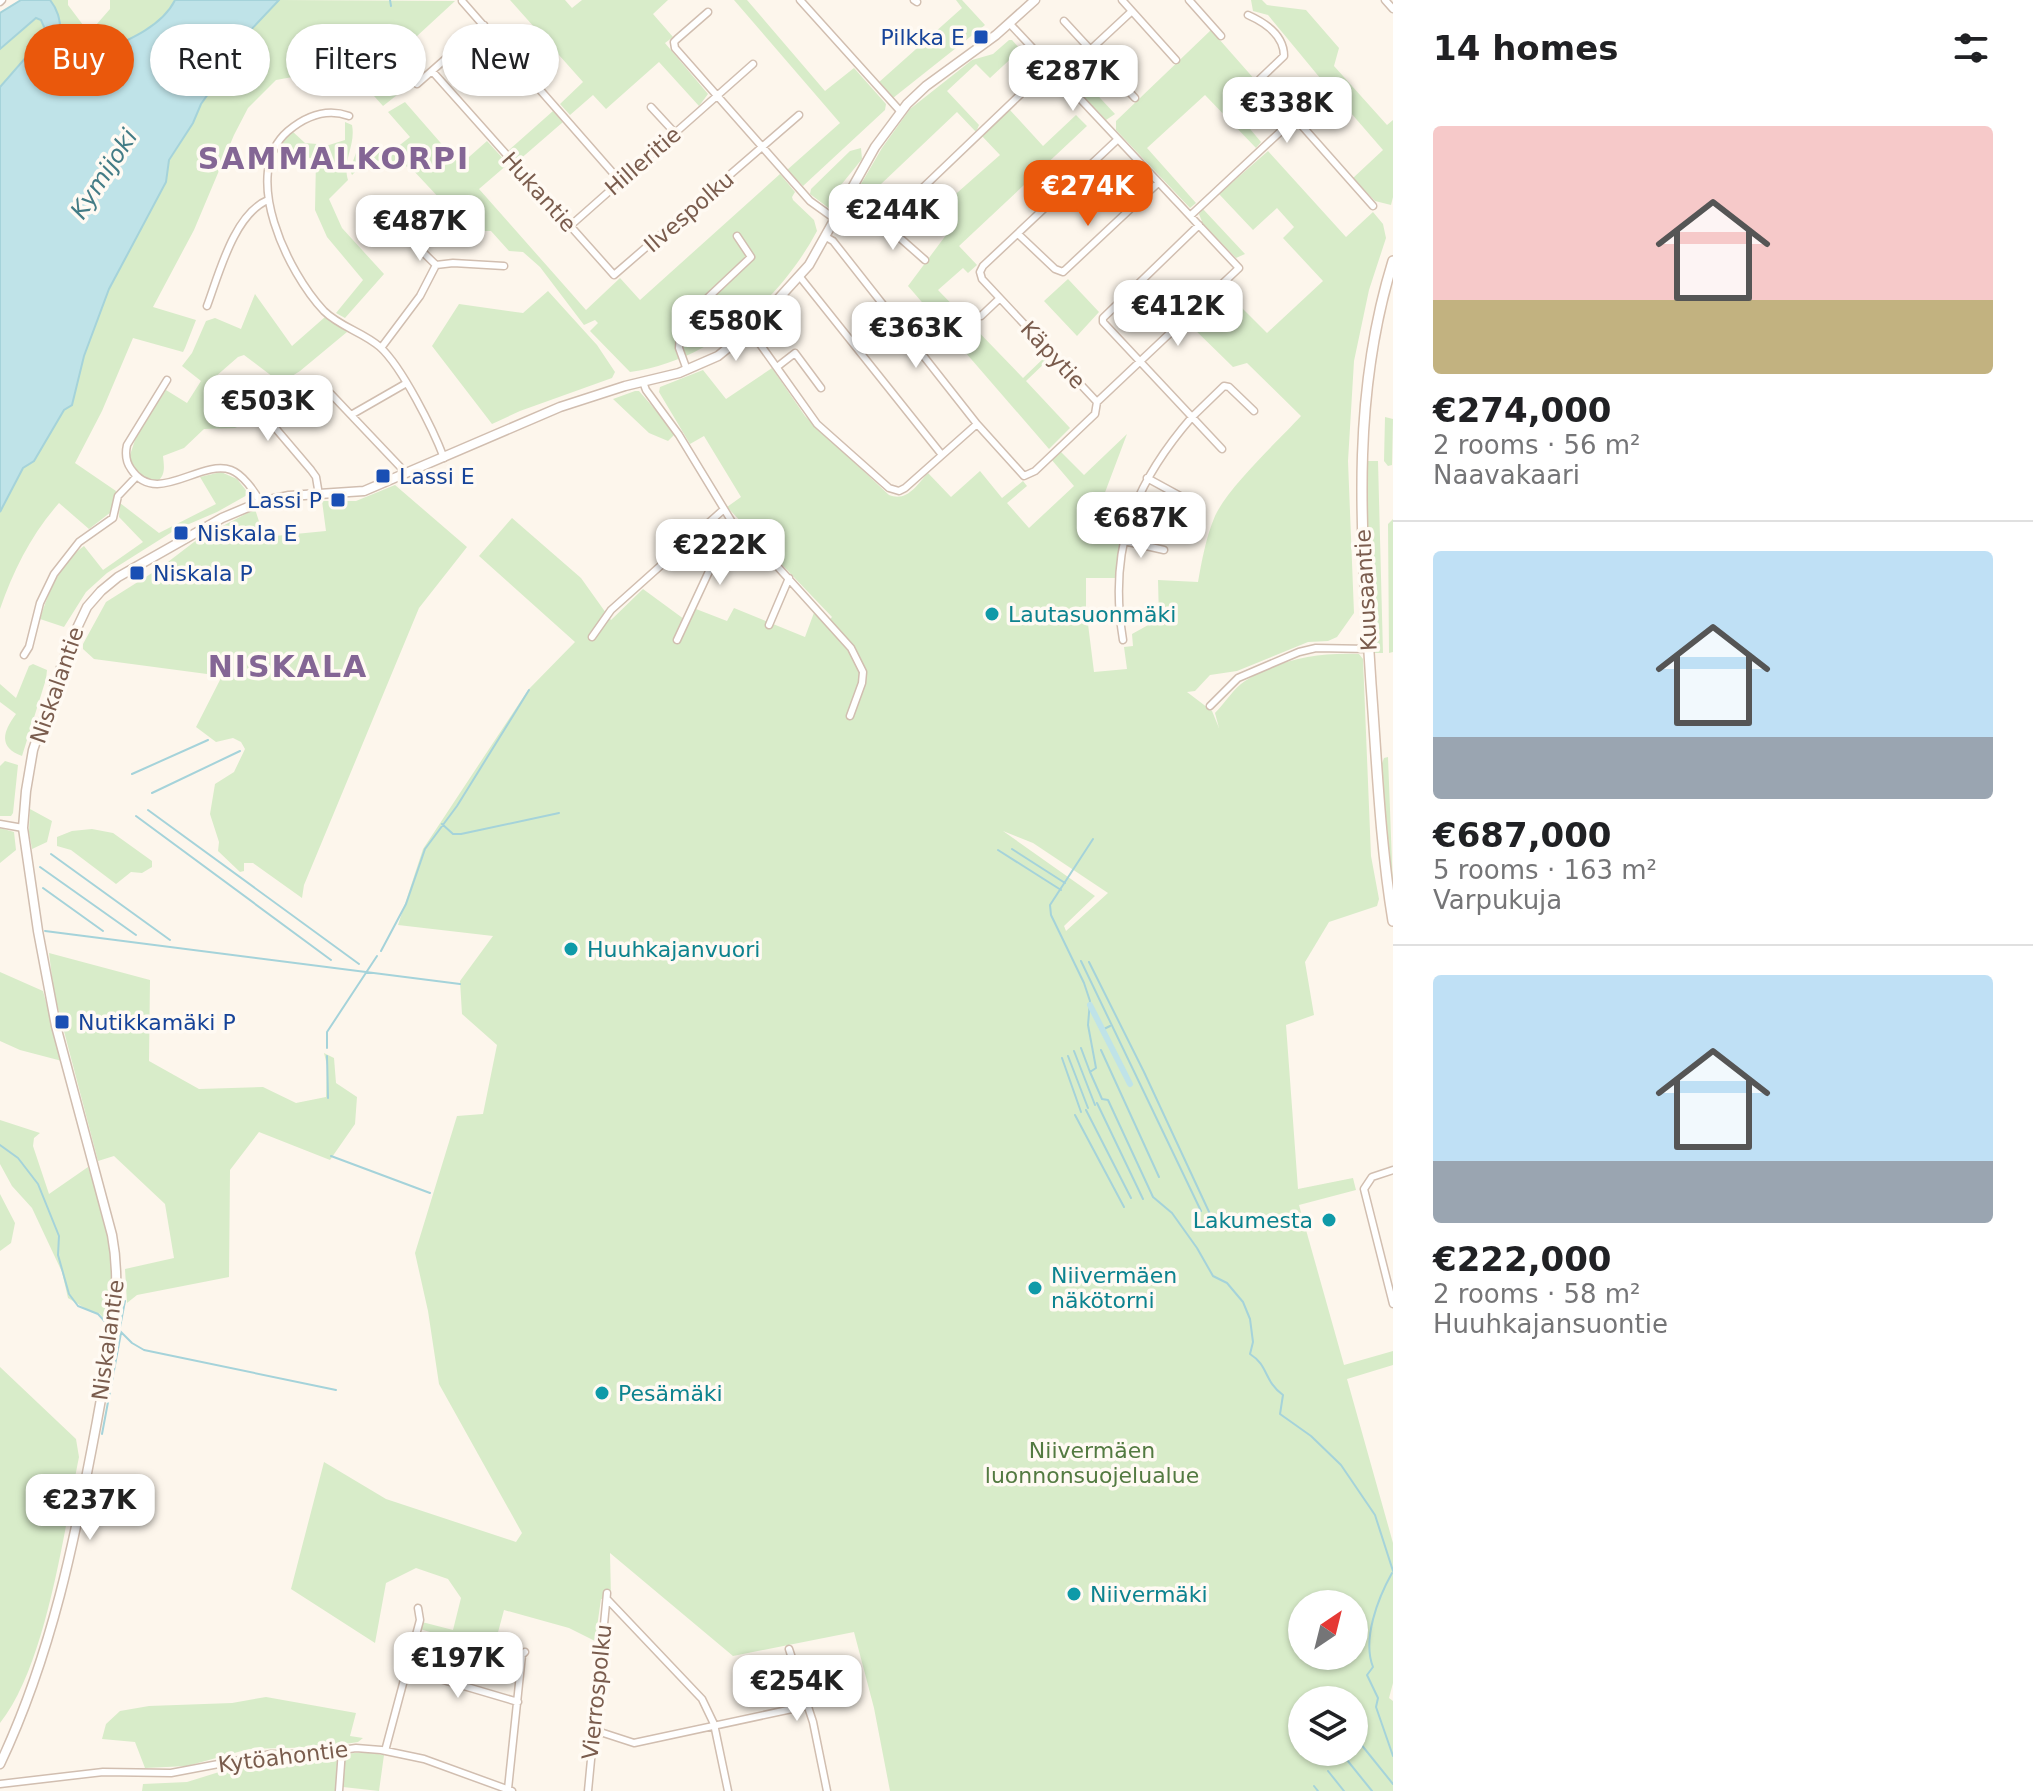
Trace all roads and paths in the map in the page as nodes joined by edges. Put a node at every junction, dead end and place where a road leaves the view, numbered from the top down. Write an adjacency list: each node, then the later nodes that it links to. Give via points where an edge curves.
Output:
1 (800, 0): 27 (street)
2 (1122, 0): 8 (street)
3 (1189, 0): 14 (street)
4 (1385, 0): 7 (street)
5 (462, 1): 12 (street)
6 (1028, 2): 13 (street, Niskalantie)
7 (1393, 9)
8 (1132, 11): 15 (street); 16 (street)
9 (708, 12): 24 (street, via 674,45)
10 (1248, 15): 30 (street, via 1268,26 1281,42 1284,56 1260,79)
11 (1064, 21): 15 (street)
12 (483, 24)
13 (1010, 24): 19 (street); 27 (street, Niskalantie, via 926,86)
14 (1221, 36)
15 (1090, 49): 22 (street); 25 (street)
16 (1176, 60)
17 (442, 62): 20 (street)
18 (753, 64): 24 (street, Hilleritie)
19 (1049, 67): 22 (street); 42 (street)
20 (432, 71): 21 (street); 44 (street, Hukantie)
21 (426, 76)
22 (1060, 78): 32 (street)
23 (546, 96): 34 (street)
24 (717, 96): 31 (street, Hilleritie); 33 (street)
25 (1135, 98)
26 (651, 107): 31 (street)
27 (901, 112): 36 (street, Niskalantie)
28 (799, 115): 33 (street, Ilvespolku)
29 (349, 116): 37 (street, via 317,114 283,135 268,161)
30 (1295, 118): 38 (street); 40 (street)
31 (675, 133): 34 (street, Hilleritie)
32 (1118, 139): 35 (street); 45 (street)
33 (762, 147): 41 (street, via 810,201); 52 (street, Ilvespolku)
34 (620, 181): 44 (street, Hilleritie)
35 (1158, 183): 40 (street); 45 (street, via 1063,272)
36 (847, 199): 41 (street, Niskalantie); 42 (street)
37 (268, 200): 55 (street, via 254,208 237,232); 58 (street, via 278,232 317,303)
38 (1373, 206)
39 (379, 209): 50 (street)
40 (1190, 216): 43 (street)
41 (835, 219): 47 (street, Niskalantie)
42 (887, 222): 48 (street)
43 (1199, 225): 59 (street, via 1103,318); 59 (street, via 1239,268)
44 (570, 226): 52 (street, Hukantie)
45 (1018, 234): 54 (street, Käpytie, via 980,272)
46 (737, 236): 61 (street, via 751,257 682,321 679,348)
47 (826, 237): 53 (street, Niskalantie); 72 (street)
48 (925, 260)
49 (1393, 261): 91 (main road, Kuusaantie, via 1371,349 1362,424)
50 (436, 265): 51 (street); 58 (street)
51 (504, 266)
52 (614, 275)
53 (800, 277): 57 (street, Niskalantie); 74 (street)
54 (999, 299): 56 (street); 68 (street, Käpytie)
55 (207, 306)
56 (981, 316)
57 (750, 330): 60 (street); 61 (street, Niskalantie, via 718,356)
58 (381, 348): 65 (street)
59 (1141, 362): 68 (street); 71 (street)
60 (777, 367): 66 (street, via 795,353); 74 (street, via 817,424 889,488 905,488)
61 (687, 370): 63 (street, Niskalantie)
62 (167, 380): 77 (street, via 127,445 127,461)
63 (643, 382): 75 (street, Niskalantie, via 560,407); 82 (street)
64 (237, 383): 79 (street, via 316,477)
65 (405, 384): 70 (street); 75 (street)
66 (821, 388)
67 (326, 393): 70 (street)
68 (1097, 402): 72 (street, via 1095,414 1024,476)
69 (1254, 411): 71 (street, via 1226,385)
70 (351, 415): 76 (street)
71 (1192, 417): 73 (street); 78 (street)
72 (977, 424): 74 (street)
73 (1222, 449)
74 (942, 455)
75 (444, 458): 76 (street, Niskalantie)
76 (406, 473): 79 (street, Niskalantie, via 364,491)
77 (137, 476): 81 (street, via 159,484 229,469); 92 (street, via 118,496 113,518 79,542 54,574)
78 (1147, 478): 80 (street); 84 (street)
79 (319, 495): 81 (street, Niskalantie)
80 (1180, 496)
81 (260, 502): 96 (street, Niskalantie, via 118,577 87,607 37,738)
82 (723, 510): 83 (street); 88 (street, via 611,610)
83 (732, 522): 86 (street); 89 (street)
84 (1124, 541): 85 (street); 90 (street, via 1119,578)
85 (1164, 550)
86 (789, 578): 87 (street); 94 (street, via 845,640 863,672)
87 (769, 625)
88 (592, 637)
89 (677, 640)
90 (1123, 640)
91 (1369, 649): 93 (street, via 1299,652 1238,678); 97 (main road, Kuusaantie, via 1379,818)
92 (24, 655)
93 (1210, 706)
94 (850, 716)
95 (0, 824): 96 (street)
96 (23, 828): 111 (street, Niskalantie, via 48,987 109,1221 118,1292 59,1608)
97 (1392, 908): 98 (main road, Kuusaantie)
98 (1393, 921)
99 (1393, 1170): 100 (street, via 1372,1177 1364,1189)
100 (1393, 1304)
101 (418, 1608): 104 (street, via 420,1620)
102 (789, 1649): 106 (street)
103 (525, 1652): 105 (street)
104 (406, 1669): 105 (street); 110 (street)
105 (518, 1702): 113 (street)
106 (806, 1706): 107 (street); 117 (street)
107 (714, 1724): 108 (street, via 634,1743); 108 (street, Vierrospolku, via 693,1687 607,1596); 116 (street)
108 (594, 1730): 115 (street, Vierrospolku)
109 (342, 1750): 110 (street, Kytöahontie); 112 (street, Kytöahontie, via 271,1754 171,1773 103,1772); 114 (street)
110 (385, 1751): 113 (street, Kytöahontie)
111 (0, 1764)
112 (0, 1784)
113 (510, 1790)
114 (339, 1791)
115 (588, 1791)
116 (728, 1791)
117 (827, 1791)

